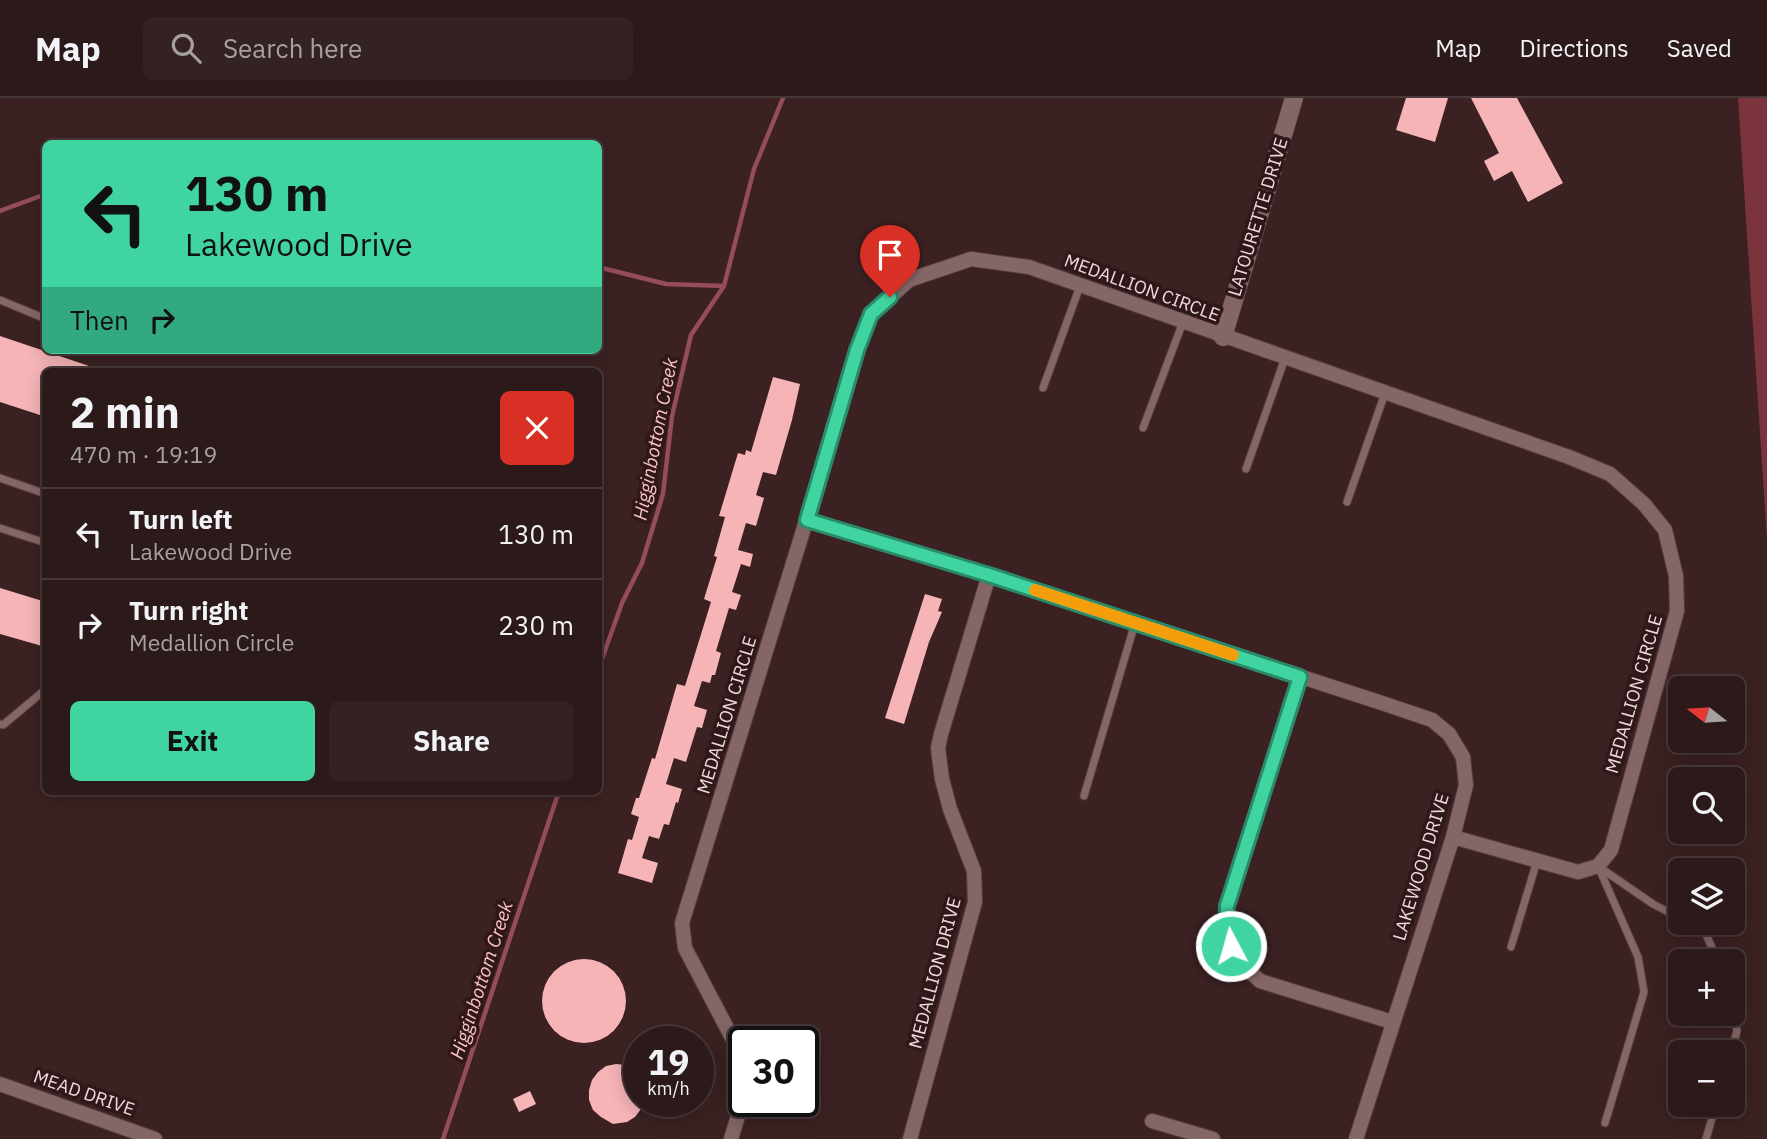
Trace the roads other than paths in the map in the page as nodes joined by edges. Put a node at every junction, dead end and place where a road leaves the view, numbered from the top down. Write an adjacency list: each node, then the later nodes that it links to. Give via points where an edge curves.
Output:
1 (1294, 98): 6 (street, LATOURETTE DRIVE)
2 (1080, 286): 5 (street, MEDALLION CIRCLE); 8 (lane); 15 (street, MEDALLION CIRCLE, via 1029,267 971,259 909,280 871,314)
3 (0, 300): 4 (lane)
4 (42, 317)
5 (1183, 322): 6 (street, MEDALLION CIRCLE); 10 (lane)
6 (1223, 337): 7 (street, MEDALLION CIRCLE)
7 (1285, 358): 9 (street, MEDALLION CIRCLE); 11 (lane)
8 (1043, 388)
9 (1385, 393): 14 (lane); 26 (street, MEDALLION CIRCLE, via 1610,474 1665,530 1676,576 1677,611 1611,850)
10 (1143, 428)
11 (1246, 469)
12 (0, 478): 13 (lane)
13 (42, 493)
14 (1347, 502)
15 (807, 520): 18 (street, LAKEWOOD DRIVE); 30 (street, MEDALLION CIRCLE, via 682,923 685,948)
16 (0, 528): 17 (lane)
17 (42, 542)
18 (989, 575): 19 (street, LAKEWOOD DRIVE); 38 (street, MEDALLION DRIVE, via 938,748 950,809 975,871 975,902)
19 (1135, 623): 20 (street, LAKEWOOD DRIVE); 23 (lane)
20 (1300, 677): 24 (street, LAKEWOOD DRIVE, via 1432,720 1449,734 1466,771); 29 (street, via 1227,906 1231,946 1260,981)
21 (42, 692): 22 (lane)
22 (0, 724)
23 (1084, 796)
24 (1453, 837): 25 (street); 29 (street, LAKEWOOD DRIVE)
25 (1537, 860): 26 (street, via 1578,872); 28 (lane)
26 (1598, 866): 27 (lane); 35 (lane, via 1639,957 1644,992)
27 (1668, 912)
28 (1511, 947)
29 (1392, 1023): 40 (street, LAKEWOOD DRIVE)
30 (728, 1029)
31 (0, 1084): 36 (street, MEAD DRIVE)
32 (738, 1117): 37 (street)
33 (1712, 1117): 41 (lane)
34 (1152, 1121): 39 (street)
35 (1605, 1123)
36 (155, 1139)
37 (731, 1139)
38 (910, 1139)
39 (1213, 1139)
40 (1356, 1139)
41 (1706, 1139)

